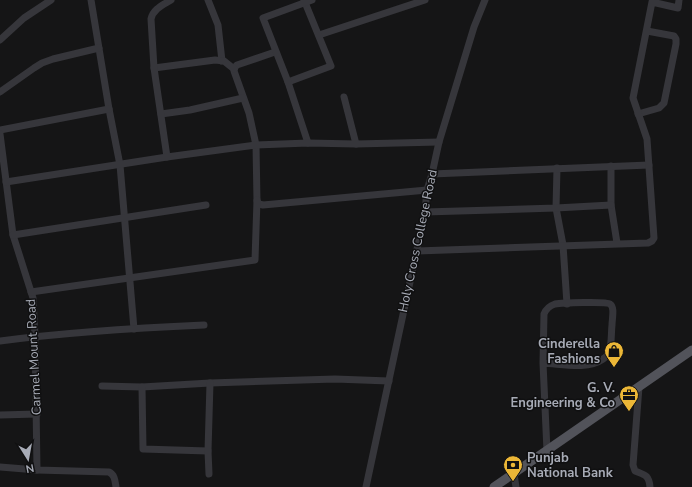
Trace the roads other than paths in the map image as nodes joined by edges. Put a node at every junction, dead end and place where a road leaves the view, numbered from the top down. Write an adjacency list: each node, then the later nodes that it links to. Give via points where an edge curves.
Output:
1 (51, 0): 11 (street, via 24,18)
2 (91, 0): 12 (street)
3 (171, 0): 15 (street, via 152,14)
4 (208, 0): 14 (street, via 218,24)
5 (425, 0): 10 (street)
6 (485, 0): 26 (street, Holy Cross College Road, via 474,27)
7 (679, 0): 9 (street, via 678,8 652,2)
8 (307, 1): 10 (street); 13 (street, via 262,18)
9 (647, 31): 23 (street, via 633,98); 23 (street, via 674,36 676,44 664,103 659,108)
10 (319, 35): 17 (street, via 332,66)
11 (0, 40)
12 (99, 48): 18 (street, via 42,63); 21 (street)
13 (275, 52): 16 (street, via 238,65); 17 (street)
14 (222, 61): 15 (street); 16 (street)
15 (154, 68): 22 (street)
16 (234, 69): 20 (street)
17 (288, 82): 27 (street)
18 (0, 92)
19 (344, 97): 28 (street)
20 (243, 98): 22 (street); 29 (street)
21 (109, 109): 24 (street); 31 (street)
22 (161, 114): 30 (street)
23 (638, 114): 32 (street, via 647,139)
24 (0, 130)
25 (0, 134): 36 (street, Carmel Mount Road)
26 (439, 142): 28 (street); 35 (street, Holy Cross College Road)
27 (308, 143): 28 (street); 29 (street)
28 (356, 144)
29 (256, 145): 30 (street); 38 (street)
30 (167, 157): 31 (street)
31 (120, 165): 36 (street); 43 (street)
32 (649, 165): 33 (street); 45 (street, via 654,238 648,242)
33 (611, 166): 34 (street); 40 (street)
34 (557, 168): 35 (street); 41 (street)
35 (432, 174): 37 (street, Holy Cross College Road)
36 (6, 182): 44 (street, Carmel Mount Road)
37 (427, 190): 38 (street, via 263,205 258,203); 42 (street, Holy Cross College Road)
38 (257, 197): 48 (street, via 255,260)
39 (206, 205): 43 (street)
40 (611, 205): 41 (street); 45 (street)
41 (556, 208): 42 (street); 46 (street)
42 (425, 212): 47 (street, Holy Cross College Road)
43 (125, 218): 44 (street); 48 (street)
44 (13, 235): 49 (street, Carmel Mount Road)
45 (617, 244): 46 (street)
46 (564, 245): 47 (street); 50 (street)
47 (417, 251): 57 (street, Holy Cross College Road)
48 (130, 277): 49 (street); 52 (street)
49 (31, 292): 53 (street, Carmel Mount Road)
50 (567, 304): 56 (street, via 555,304 547,308 544,314); 56 (street, via 602,302 611,305 613,310 609,354 595,364 585,366)
51 (204, 325): 52 (street)
52 (134, 328): 53 (street)
53 (35, 336): 54 (street); 63 (street, Carmel Mount Road)
54 (0, 341)
55 (692, 350): 61 (main road)
56 (543, 363): 65 (street)
57 (389, 381): 58 (street, via 335,379); 71 (street, Holy Cross College Road)
58 (210, 383): 60 (street); 64 (street)
59 (102, 386): 60 (street)
60 (142, 387): 64 (street, via 143,449)
61 (639, 387): 65 (main road); 74 (street, via 633,465 635,471 649,478)
62 (0, 414): 63 (street)
63 (37, 414): 67 (street, Carmel Mount Road)
64 (208, 451): 68 (street)
65 (547, 451): 69 (main road)
66 (0, 467): 67 (street)
67 (37, 470): 70 (street, via 108,472 114,477)
68 (209, 474)
69 (514, 474): 72 (main road); 73 (street)
70 (116, 487)
71 (366, 487)
72 (494, 487)
73 (516, 487)
74 (650, 487)

